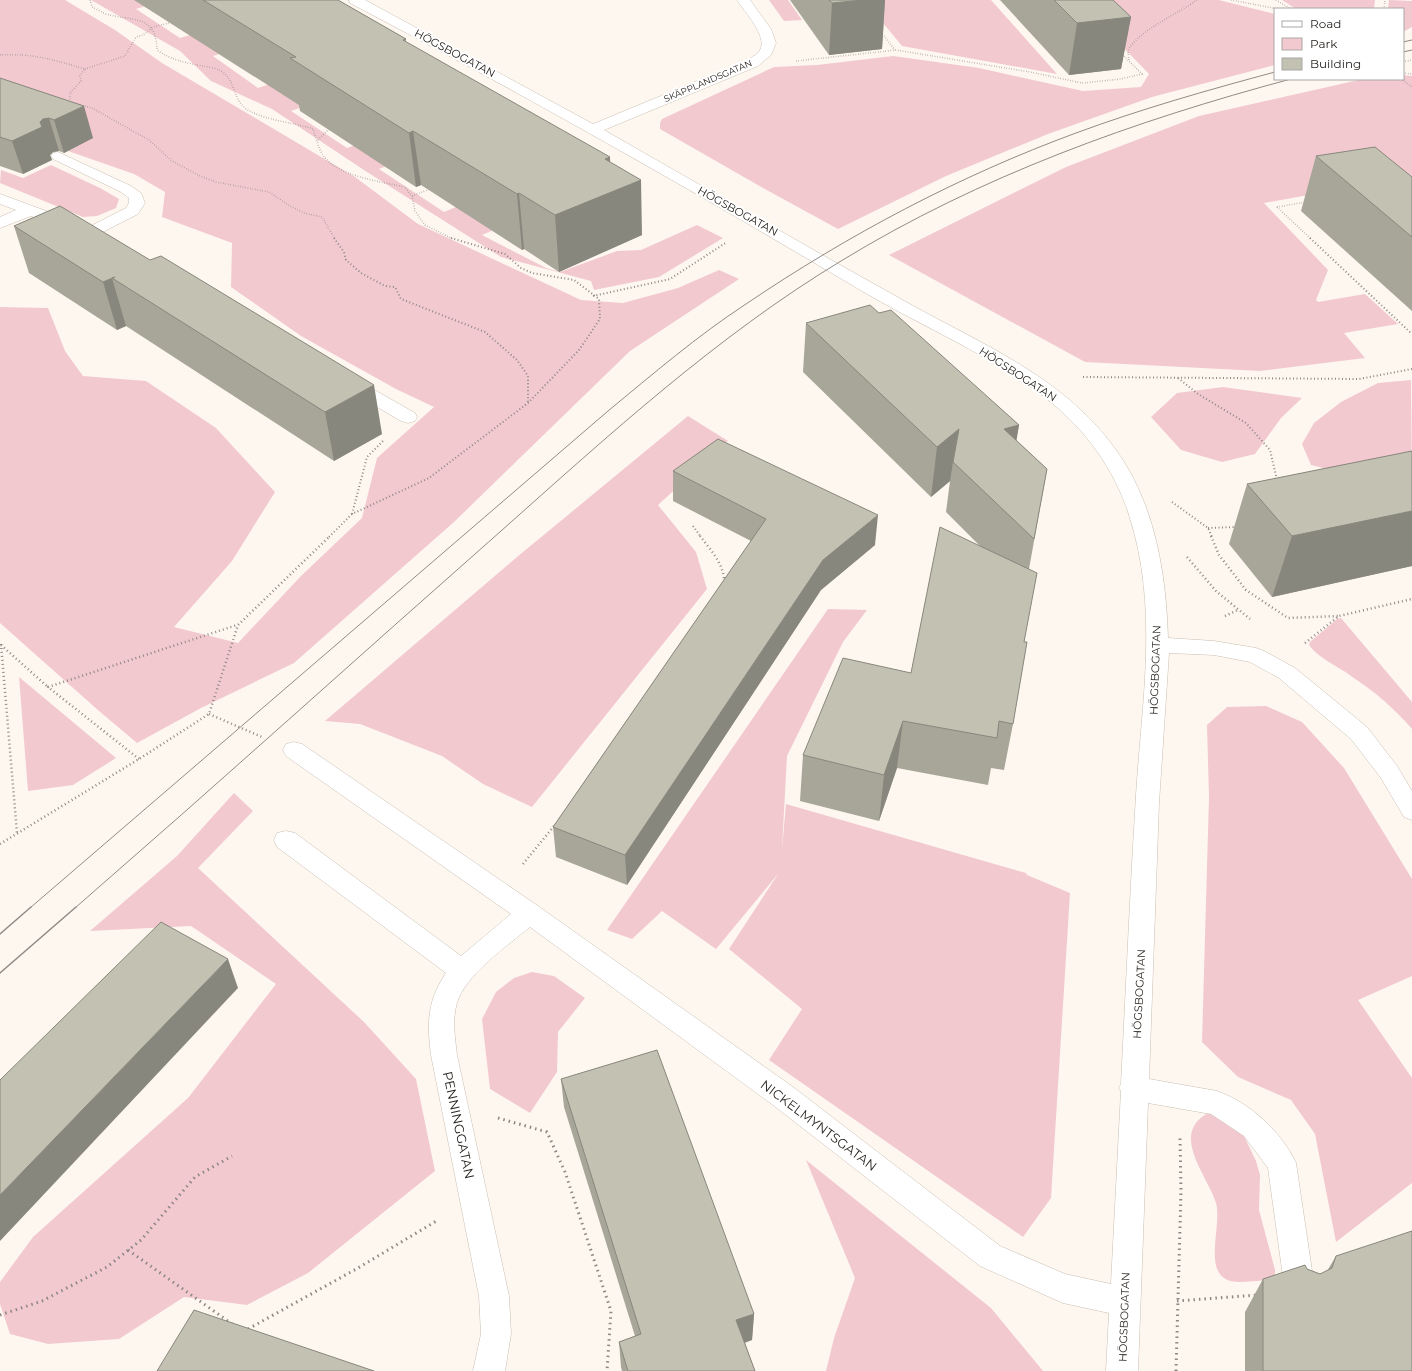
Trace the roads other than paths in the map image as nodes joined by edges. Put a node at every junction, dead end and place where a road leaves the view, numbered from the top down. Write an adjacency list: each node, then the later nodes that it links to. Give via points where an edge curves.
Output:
1 (355, 0): 3 (street, HÖGSBOGATAN)
2 (743, 0): 3 (street, SKÄPPLANDSGATAN, via 764,29 770,43 766,52 753,62)
3 (593, 129): 10 (street, HÖGSBOGATAN, via 1003,363 1042,387 1076,415 1118,466 1136,504 1151,566)
4 (58, 156): 6 (street, via 126,189 136,196 137,203 132,211 96,237)
5 (0, 199): 6 (street)
6 (31, 210): 7 (street)
7 (0, 223)
8 (334, 374): 9 (street)
9 (408, 417)
10 (1158, 644): 12 (street, via 1214,648 1256,656 1287,673 1359,734 1389,772); 16 (street, HÖGSBOGATAN)
11 (294, 750): 14 (street, NICKELMYNTSGATAN)
12 (1412, 811)
13 (286, 840): 15 (street)
14 (529, 913): 15 (street, PENNINGGATAN); 18 (street, NICKELMYNTSGATAN, via 783,1096 990,1256 1063,1288)
15 (462, 971): 19 (street, PENNINGGATAN, via 448,989 441,1023 444,1055 494,1296 496,1334)
16 (1133, 1088): 17 (street, via 1218,1104 1254,1127 1282,1163); 18 (street, HÖGSBOGATAN)
17 (1300, 1291)
18 (1124, 1302): 20 (street, HÖGSBOGATAN)
19 (489, 1371)
20 (1122, 1371)

